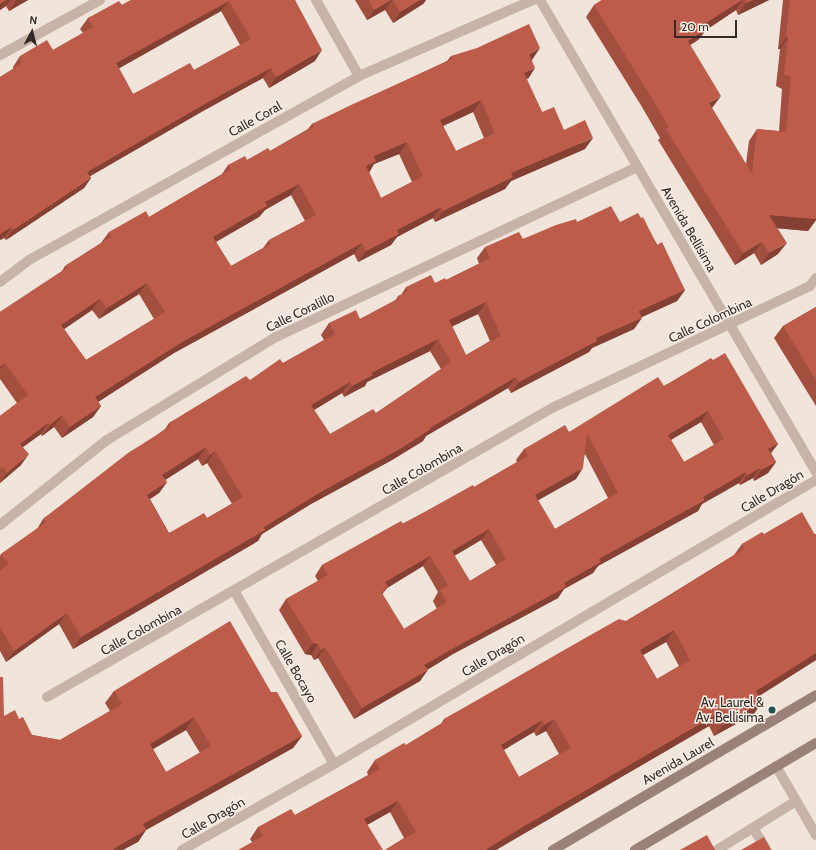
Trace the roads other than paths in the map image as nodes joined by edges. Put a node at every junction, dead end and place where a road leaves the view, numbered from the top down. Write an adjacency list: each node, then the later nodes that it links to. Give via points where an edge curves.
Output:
1 (100, 0): 5 (street)
2 (316, 0): 6 (street)
3 (533, 0): 6 (street, Calle Coral)
4 (540, 0): 7 (street, Avenida Bellísima)
5 (0, 55)
6 (359, 76): 9 (street, Calle Coral, via 29,260)
7 (638, 167): 10 (street, Avenida Bellísima); 13 (street, Calle Coralillo, via 276,337 107,440)
8 (816, 278): 10 (street, Calle Colombina, via 810,286)
9 (0, 282)
10 (730, 325): 11 (street, Avenida Bellísima); 14 (street, Calle Colombina, via 554,407)
11 (816, 472)
12 (816, 480): 18 (street, Calle Dragón)
13 (0, 525)
14 (235, 592): 16 (street, Calle Colombina); 18 (street, Calle Bocayo)
15 (816, 695): 24 (street, Avenida Laurel)
16 (47, 697)
17 (816, 743): 19 (street)
18 (334, 764): 23 (street, Calle Dragón)
19 (776, 766): 20 (street); 25 (street)
20 (796, 801): 21 (street); 22 (street)
21 (753, 828): 26 (street); 27 (street)
22 (816, 835)
23 (182, 850)
24 (552, 850)
25 (635, 850)
26 (717, 850)
27 (767, 850)

